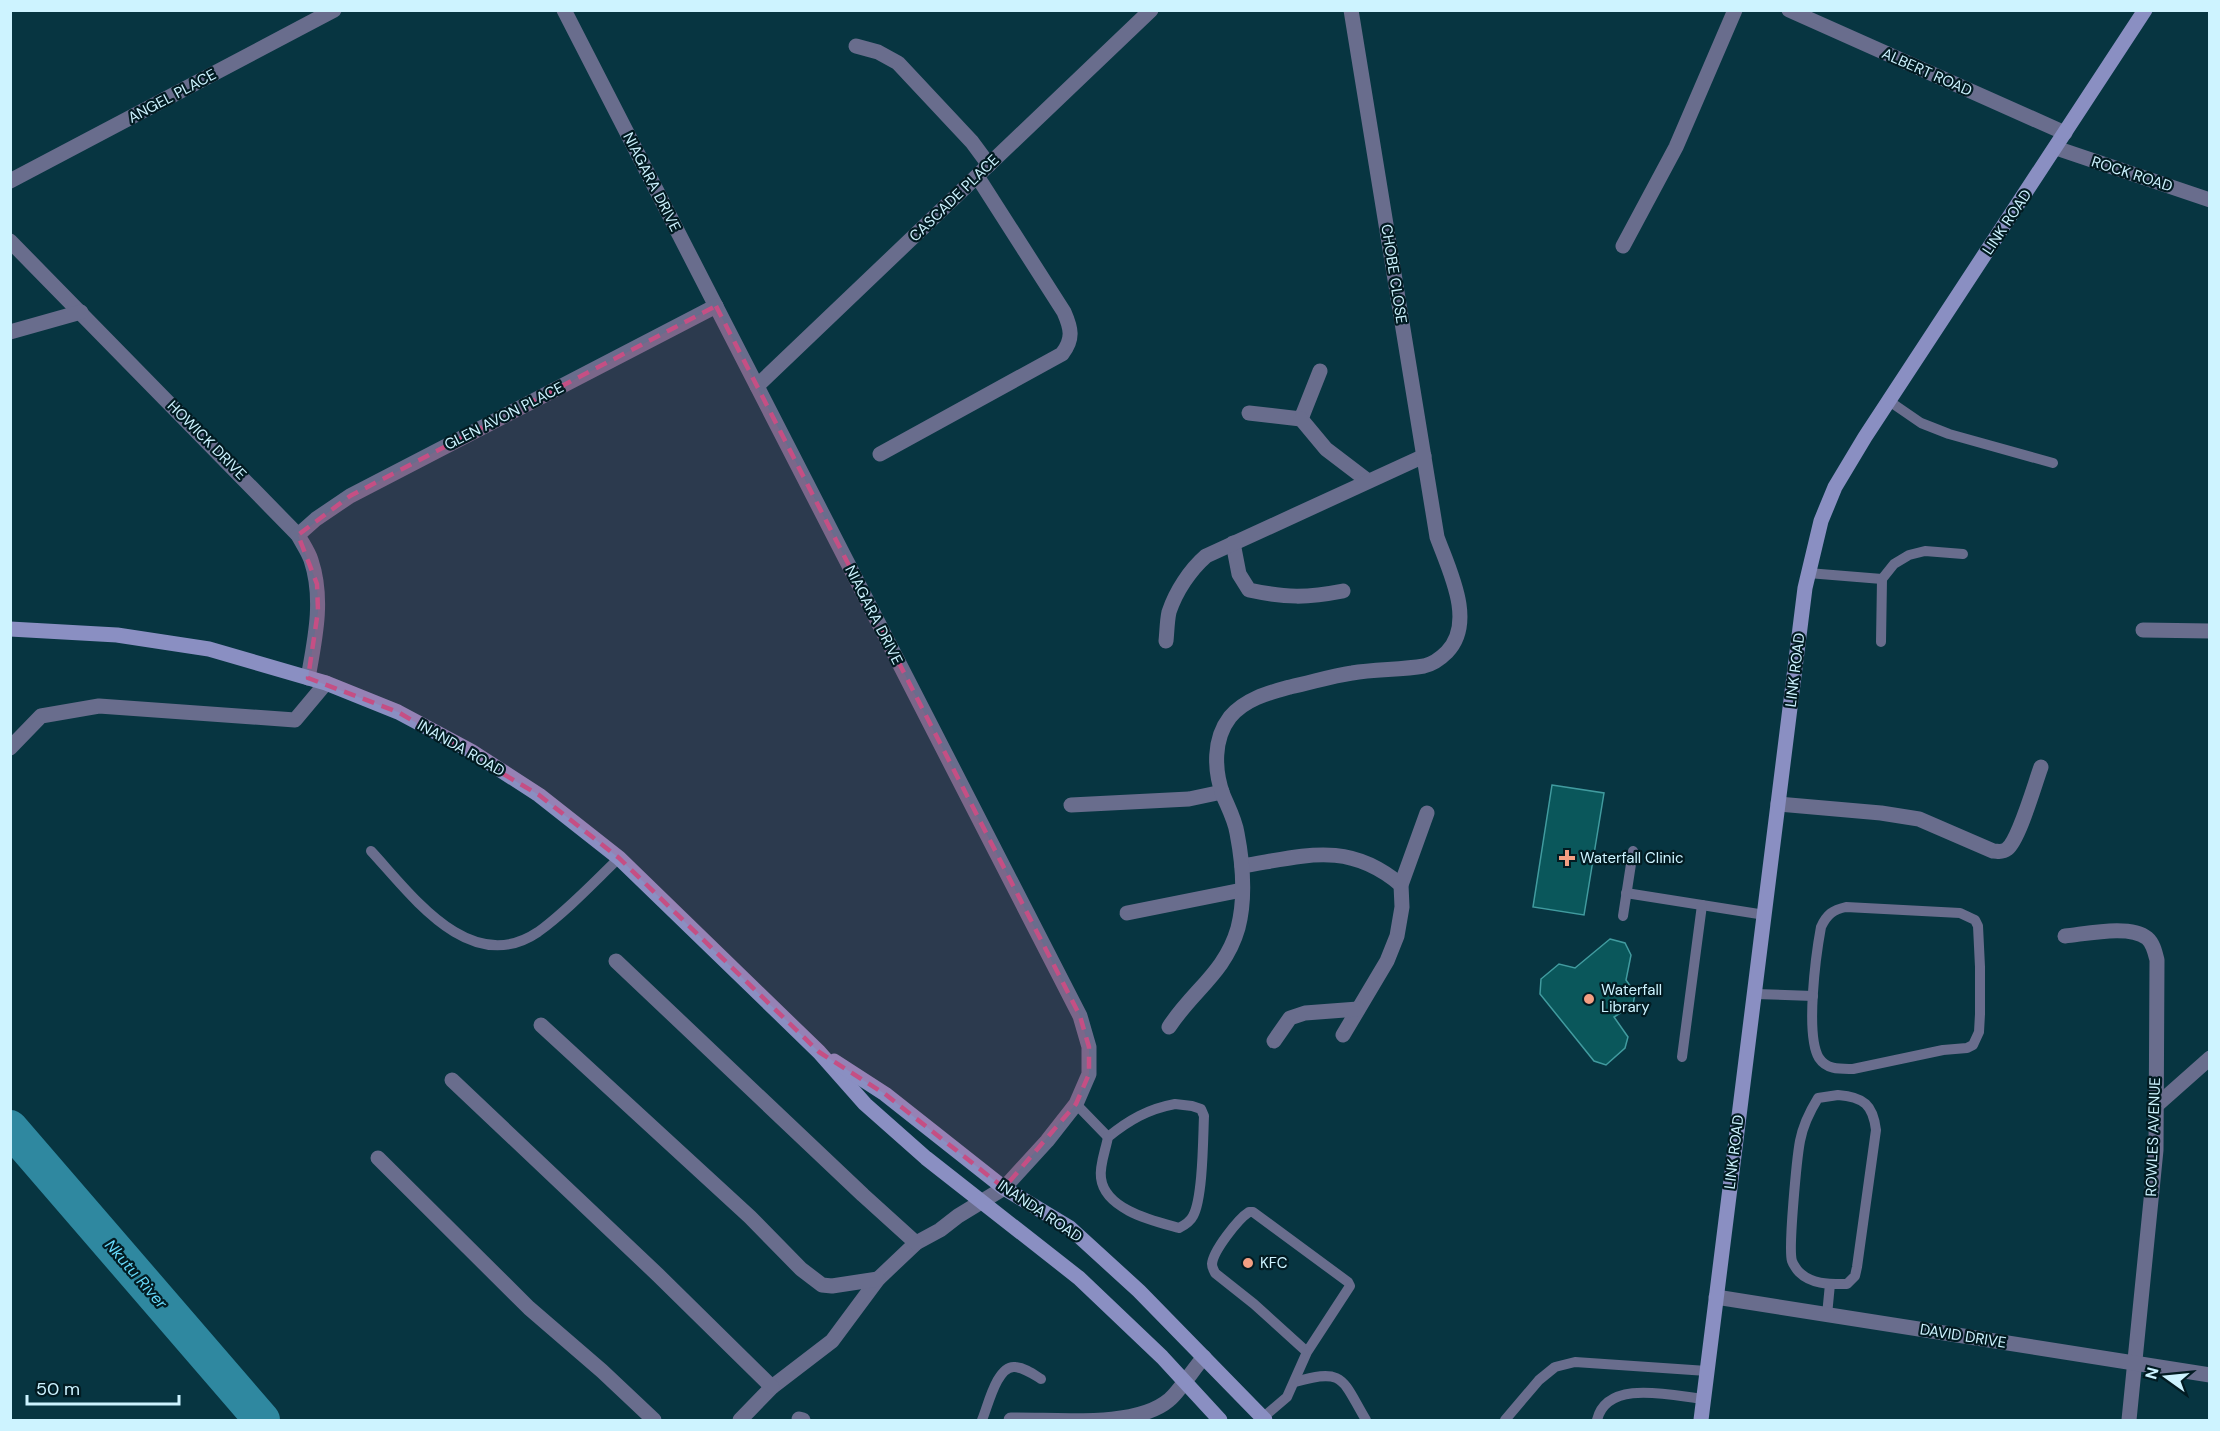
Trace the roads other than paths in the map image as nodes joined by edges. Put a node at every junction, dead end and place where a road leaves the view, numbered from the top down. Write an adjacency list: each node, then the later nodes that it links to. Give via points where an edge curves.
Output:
1 (334, 10): 13 (street, ANGEL PLACE)
2 (564, 10): 17 (street, NIAGARA DRIVE)
3 (1151, 10): 11 (street, CASCADE PLACE)
4 (1351, 10): 26 (street, CHOBE CLOSE)
5 (1735, 10): 16 (street, via 1676,147)
6 (1789, 10): 9 (street, ALBERT ROAD)
7 (2145, 10): 9 (street, LINK ROAD)
8 (856, 46): 11 (street, via 898,63)
9 (2065, 133): 10 (street, LINK ROAD)
10 (2056, 148): 14 (street, ROCK ROAD); 22 (street, LINK ROAD)
11 (989, 165): 12 (street, CASCADE PLACE)
12 (977, 176): 21 (street, CASCADE PLACE); 25 (street, via 1064,312 1070,326 1069,346 1009,385)
13 (10, 181)
14 (2210, 200)
15 (10, 241): 18 (street, HOWICK DRIVE)
16 (1623, 246)
17 (716, 306): 21 (street, NIAGARA DRIVE); 29 (street, GLEN AVON PLACE, via 350,496)
18 (81, 312): 19 (street); 29 (street, HOWICK DRIVE)
19 (10, 332)
20 (1320, 371): 24 (street)
21 (757, 386): 72 (street, NIAGARA DRIVE, via 1080,1016 1089,1047 1089,1074)
22 (1889, 401): 27 (lane, via 1921,423 1949,434); 32 (street, LINK ROAD, via 1835,487 1821,521)
23 (1250, 413): 24 (street)
24 (1301, 419): 28 (street, via 1326,449)
25 (880, 454)
26 (1424, 456): 28 (street); 44 (street, CHOBE CLOSE, via 1437,537 1460,613 1459,632 1451,648 1426,666 1351,673 1248,701 1230,718 1218,741 1216,766)
27 (2053, 463)
28 (1368, 481): 30 (street)
29 (298, 535): 40 (street, HOWICK DRIVE, via 311,558 317,584 318,611)
30 (1233, 543): 34 (street, via 1239,574 1249,590 1308,597); 38 (street, via 1206,556 1184,581 1169,613)
31 (1963, 554): 33 (lane, via 1925,551 1909,555 1894,564)
32 (1808, 573): 33 (lane); 45 (street, LINK ROAD)
33 (1882, 579): 39 (lane)
34 (1343, 591)
35 (10, 630): 40 (street, INANDA ROAD, via 117,635 209,649)
36 (2143, 630): 37 (street)
37 (2210, 631)
38 (1166, 642)
39 (1881, 642)
40 (308, 678): 41 (street, INANDA ROAD)
41 (326, 683): 42 (street, via 295,720 99,706 41,717); 50 (street, INANDA ROAD, via 398,712 471,751 539,795)
42 (10, 748)
43 (2041, 767): 45 (street, via 2015,837 2002,852 1919,819)
44 (1222, 792): 46 (street, via 1189,799); 51 (street, CHOBE CLOSE, via 1237,830)
45 (1778, 804): 57 (street, LINK ROAD)
46 (1071, 805)
47 (1427, 813): 52 (street)
48 (371, 851): 50 (lane, via 445,927 465,939 488,945 509,944 536,933)
49 (1633, 851): 54 (lane)
50 (619, 858): 68 (street, INANDA ROAD)
51 (1242, 866): 52 (street, via 1325,854 1349,856 1386,872); 53 (street, CHOBE CLOSE)
52 (1401, 885): 63 (street, via 1397,936 1388,961)
53 (1242, 890): 56 (street); 65 (street, CHOBE CLOSE, via 1238,927 1221,966)
54 (1626, 893): 55 (lane); 58 (lane)
55 (1702, 905): 57 (lane); 69 (lane)
56 (1127, 913)
57 (1765, 915): 61 (street, LINK ROAD)
58 (1623, 916)
59 (2065, 936): 73 (street, ROWLES AVENUE, via 2125,931 2147,938 2153,947 2157,960)
60 (616, 961): 78 (street)
61 (1755, 994): 62 (lane); 81 (street, LINK ROAD)
62 (1813, 996): 62 (lane, via 1821,927 1834,909 1960,913 1975,920 1978,926 1979,1032 1967,1048 1838,1069 1819,1057 1814,1042)
63 (1358, 1009): 66 (street); 67 (street, via 1305,1012 1290,1018)
64 (541, 1025): 79 (street, via 815,1280 832,1286)
65 (1169, 1027)
66 (1343, 1035)
67 (1274, 1041)
68 (819, 1052): 76 (street, INANDA ROAD, via 885,1094); 77 (street, INANDA ROAD, via 865,1104)
69 (1682, 1057)
70 (2210, 1058): 73 (street)
71 (452, 1080): 91 (street)
72 (1076, 1104): 74 (lane); 76 (street, NIAGARA DRIVE)
73 (2157, 1105): 85 (street, ROWLES AVENUE)
74 (1108, 1137): 74 (lane, via 1127,1122 1160,1107 1184,1104 1201,1109 1204,1116 1200,1180 1194,1215 1187,1223 1179,1228 1141,1218 1108,1196 1101,1178)
75 (378, 1158): 93 (street, via 529,1308)
76 (1004, 1188): 77 (street, NIAGARA DRIVE); 84 (street, INANDA ROAD, via 1070,1228)
77 (982, 1202): 78 (street, NIAGARA DRIVE); 89 (street, INANDA ROAD, via 1079,1278)
78 (916, 1243): 79 (street, NIAGARA DRIVE)
79 (878, 1279): 91 (street, NIAGARA DRIVE, via 832,1341)
80 (1830, 1284): 80 (lane, via 1812,1281 1799,1272 1792,1260 1791,1240 1805,1125 1818,1098 1838,1095 1862,1101 1875,1115 1876,1131 1857,1267 1847,1284); 82 (lane)
81 (1716, 1297): 82 (street, DAVID DRIVE); 86 (street, LINK ROAD)
82 (1827, 1315): 85 (street, DAVID DRIVE)
83 (1307, 1352): 83 (lane, via 1212,1267 1224,1240 1249,1212 1350,1286); 90 (lane)
84 (1203, 1357): 89 (street); 98 (street, INANDA ROAD)
85 (2136, 1362): 87 (street, DAVID DRIVE); 103 (street, ROWLES AVENUE)
86 (1707, 1371): 92 (street, LINK ROAD); 100 (lane, via 1575,1362 1555,1367 1539,1380)
87 (2210, 1375)
88 (1041, 1379): 95 (lane, via 1025,1370 1007,1368)
89 (1183, 1381): 96 (street, via 1171,1399 1128,1417); 97 (street, INANDA ROAD)
90 (1295, 1382): 98 (lane, via 1287,1397); 99 (lane, via 1325,1375 1340,1379)
91 (772, 1388): 94 (street, NIAGARA DRIVE)
92 (1704, 1399): 101 (lane, via 1625,1394 1604,1405); 102 (street, LINK ROAD)
93 (654, 1420)
94 (740, 1420)
95 (982, 1420)
96 (1011, 1420)
97 (1220, 1420)
98 (1263, 1420)
99 (1366, 1420)
100 (1505, 1420)
101 (1597, 1420)
102 (1701, 1420)
103 (2129, 1420)

